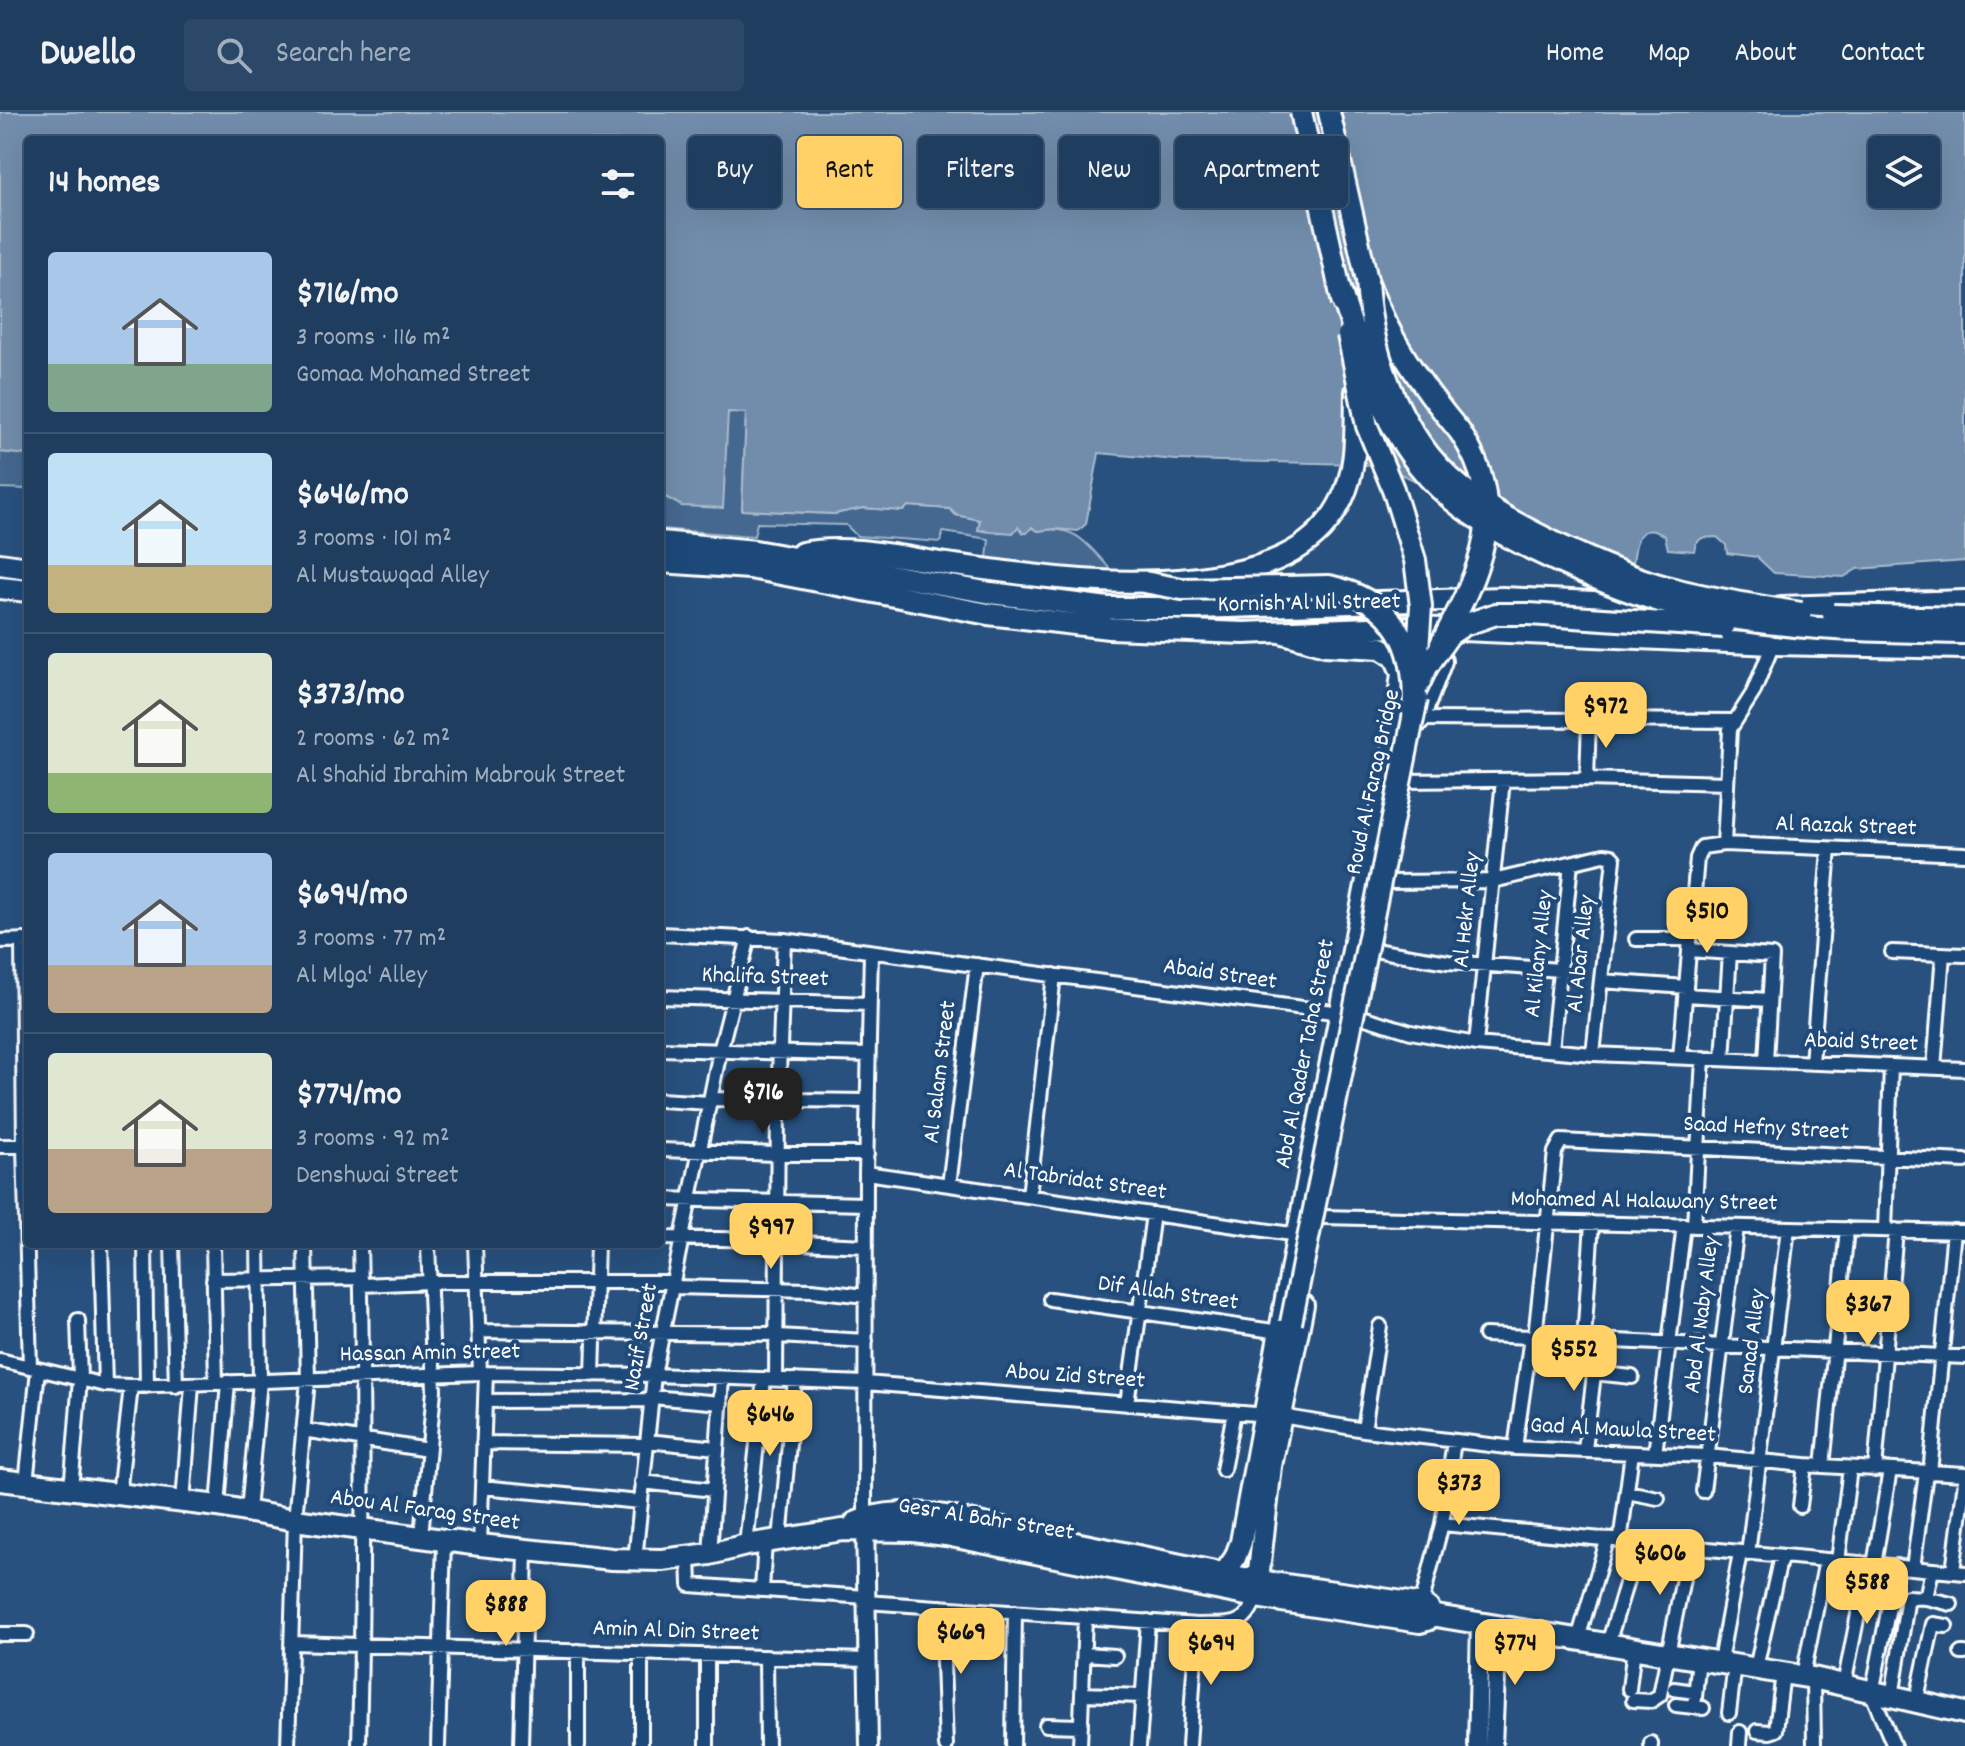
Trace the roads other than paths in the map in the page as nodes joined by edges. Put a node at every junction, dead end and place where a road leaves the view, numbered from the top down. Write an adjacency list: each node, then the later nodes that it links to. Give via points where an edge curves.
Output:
1 (1301, 112): 4 (main road, Roud Al Farag Bridge, bridge)
2 (1329, 112): 3 (main road, Roud Al Farag Bridge)
3 (1367, 280): 16 (main road, bridge, via 1376,346 1403,414 1445,471 1506,517 1592,560 1670,588 1807,614); 22 (main road, Roud Al Farag Bridge, bridge, via 1397,348 1471,450 1488,510 1483,551)
4 (1340, 289): 5 (main road, Roud Al Farag Bridge, bridge); 19 (main road, bridge, via 1371,383 1399,438 1446,495 1503,535 1595,578 1695,611 1876,631)
5 (1357, 384): 11 (main road, bridge, via 1350,480 1330,520 1315,536 1278,561 1256,567); 22 (main road, Roud Al Farag Bridge, bridge, via 1415,560 1421,606)
6 (664, 542): 7 (main road, Kornish Al Nil Street)
7 (786, 556): 11 (main road, via 849,550 1046,578); 15 (main road, Kornish Al Nil Street, via 1108,608 1502,598 1738,608)
8 (664, 562): 18 (main road, Kornish Al Nil Street, via 777,573 1048,623 1197,633)
9 (0, 564): 10 (main road)
10 (24, 567)
11 (1144, 582): 22 (main road, bridge, via 1191,589 1329,586 1366,598 1406,642)
12 (0, 588): 13 (main road)
13 (24, 591)
14 (1965, 601): 15 (main road, Kornish Al Nil Street)
15 (1922, 603): 22 (main road, bridge, via 1873,622 1827,631 1496,614 1449,635 1427,667)
16 (1965, 618)
17 (1471, 630): 18 (main road, Kornish Al Nil Street); 20 (main road, Kornish Al Nil Street); 22 (main road, Abd Al Qader Taha Street, via 1442,658)
18 (1280, 632): 46 (main road, Abd Al Qader Taha Street, via 1325,645 1381,648 1395,657 1402,673 1393,749)
19 (1965, 633)
20 (1773, 644): 21 (main road, Kornish Al Nil Street); 24 (street, via 1748,703)
21 (1965, 648)
22 (1415, 708): 23 (street); 27 (main road, Abd Al Qader Taha Street); 46 (main road, Roud Al Farag Bridge, bridge, via 1402,742 1364,930); 138 (main road, Roud Al Farag Bridge, bridge)
23 (1589, 720): 24 (street); 25 (street)
24 (1732, 721): 28 (street)
25 (1587, 779): 26 (street); 28 (street)
26 (1503, 780): 27 (street); 33 (street, Al Hekr Alley)
27 (1405, 781): 34 (main road, Abd Al Qader Taha Street)
28 (1727, 783): 29 (street)
29 (1724, 844): 30 (street, Al Razak Street); 41 (street, via 1698,852)
30 (1829, 849): 31 (street, Al Razak Street); 74 (street)
31 (1965, 854)
32 (1571, 863): 33 (street); 51 (street, Al Kilany Alley); 53 (street, Al Abar Alley, via 1608,854 1614,859)
33 (1493, 881): 34 (street); 50 (street, Al Hekr Alley)
34 (1386, 882): 42 (main road, Abd Al Qader Taha Street)
35 (664, 934): 36 (street, Abaid Street)
36 (749, 937): 39 (street, Abaid Street); 56 (street, Nazif Street)
37 (1636, 939): 41 (street)
38 (24, 940): 40 (street)
39 (784, 940): 43 (street, Abaid Street); 59 (street)
40 (0, 941)
41 (1690, 945): 45 (street); 54 (street)
42 (1374, 950): 50 (street); 62 (main road, Abd Al Qader Taha Street)
43 (871, 952): 49 (street, Abaid Street); 60 (street)
44 (1892, 952): 47 (street)
45 (1730, 953): 57 (street); 58 (street, via 1770,954)
46 (1352, 954): 61 (main road, Abd Al Qader Taha Street)
47 (1943, 954): 48 (street); 76 (street)
48 (1965, 955)
49 (977, 965): 52 (street, Abaid Street); 92 (street, Al Salam Street)
50 (1484, 965): 51 (street); 63 (street, Al Hekr Alley)
51 (1560, 970): 65 (street, Al Kilany Alley)
52 (1054, 975): 61 (street, Abaid Street); 93 (street)
53 (1601, 981): 54 (street); 68 (street, Al Abar Alley)
54 (1686, 991): 57 (street); 70 (street)
55 (664, 997): 56 (street, Khalifa Street)
56 (733, 998): 59 (street, Khalifa Street); 66 (street, Nazif Street)
57 (1727, 998): 58 (street); 72 (street)
58 (1769, 1000): 73 (street)
59 (783, 1001): 60 (street, Khalifa Street); 67 (street)
60 (869, 1004): 69 (street)
61 (1341, 1013): 62 (street, Abaid Street); 108 (main road, Abd Al Qader Taha Street)
62 (1362, 1017): 63 (street, Abaid Street); 99 (main road, Abd Al Qader Taha Street)
63 (1476, 1044): 65 (street, Abaid Street)
64 (664, 1049): 66 (street)
65 (1552, 1050): 68 (street, Abaid Street)
66 (720, 1051): 67 (street); 79 (street, Nazif Street)
67 (780, 1053): 69 (street); 80 (street)
68 (1593, 1054): 70 (street, Abaid Street)
69 (868, 1055): 81 (street)
70 (1680, 1057): 71 (street, Abaid Street)
71 (1703, 1058): 72 (street, Abaid Street); 84 (street)
72 (1723, 1059): 73 (street, Abaid Street)
73 (1766, 1061): 74 (street, Abaid Street)
74 (1812, 1063): 75 (street, Abaid Street)
75 (1891, 1066): 76 (street, Abaid Street); 89 (street)
76 (1934, 1068): 77 (street, Abaid Street)
77 (1965, 1069)
78 (664, 1100): 79 (street)
79 (710, 1101): 80 (street); 86 (street, Nazif Street)
80 (778, 1101): 81 (street); 87 (street)
81 (868, 1101): 88 (street)
82 (0, 1146): 83 (street)
83 (24, 1146)
84 (1698, 1148): 89 (street, Saad Hefny Street); 100 (street, Saad Hefny Street, via 1565,1140 1556,1148); 102 (street)
85 (664, 1150): 86 (street)
86 (699, 1151): 87 (street); 95 (street, Nazif Street)
87 (777, 1154): 88 (street); 96 (street)
88 (867, 1154): 91 (street)
89 (1888, 1157): 90 (street, Saad Hefny Street); 106 (street)
90 (1965, 1161)
91 (866, 1173): 92 (street, Al Tabridat Street); 97 (street)
92 (949, 1185): 93 (street, Al Tabridat Street)
93 (1029, 1196): 98 (street, Al Tabridat Street)
94 (664, 1199): 95 (street)
95 (689, 1199): 96 (street); 110 (street, Nazif Street)
96 (779, 1200): 97 (street); 111 (street)
97 (866, 1204): 112 (street)
98 (1153, 1214): 108 (street, Al Tabridat Street); 135 (street)
99 (1322, 1217): 100 (street, Mohamed Al Halawany Street); 156 (main road, Abd Al Qader Taha Street)
100 (1548, 1222): 101 (street, Mohamed Al Halawany Street); 144 (street)
101 (1592, 1223): 102 (street, Mohamed Al Halawany Street); 145 (street)
102 (1689, 1226): 103 (street, Mohamed Al Halawany Street); 148 (street)
103 (1737, 1227): 104 (street, Mohamed Al Halawany Street); 149 (street, Abd Al Naby Alley)
104 (1788, 1228): 105 (street, Mohamed Al Halawany Street); 150 (street, Sanad Alley)
105 (1847, 1229): 106 (street, Mohamed Al Halawany Street); 151 (street)
106 (1891, 1230): 107 (street, Mohamed Al Halawany Street); 152 (street)
107 (1960, 1231): 153 (street)
108 (1298, 1235): 138 (main road, Abd Al Qader Taha Street)
109 (664, 1238): 110 (street)
110 (682, 1239): 111 (street); 131 (street, Nazif Street)
111 (779, 1241): 112 (street); 132 (street)
112 (866, 1246): 133 (street)
113 (29, 1248): 157 (street)
114 (101, 1248): 173 (street)
115 (145, 1248): 176 (street)
116 (172, 1248): 177 (street)
117 (213, 1248): 126 (street)
118 (258, 1248): 124 (street)
119 (305, 1248): 125 (street)
120 (360, 1248): 127 (street)
121 (428, 1248): 128 (street)
122 (475, 1248): 130 (street)
123 (597, 1248): 129 (street)
124 (259, 1279): 125 (street); 126 (street); 170 (street)
125 (306, 1279): 127 (street); 167 (street)
126 (213, 1280): 171 (street)
127 (361, 1282): 128 (street); 164 (street)
128 (429, 1282): 130 (street); 160 (street)
129 (595, 1282): 130 (street); 131 (street); 140 (street)
130 (476, 1283): 139 (street)
131 (674, 1285): 132 (street); 141 (street, Nazif Street)
132 (779, 1289): 133 (street); 142 (street)
133 (866, 1296): 147 (street)
134 (1050, 1299): 135 (street, Dif Allah Street)
135 (1140, 1312): 138 (street, Dif Allah Street); 181 (street)
136 (78, 1320): 166 (street)
137 (1380, 1326): 185 (street)
138 (1286, 1328): 156 (main road, Roud Al Farag Bridge); 183 (main road, Abd Al Qader Taha Street)
139 (478, 1331): 140 (street); 158 (street)
140 (596, 1331): 141 (street); 161 (street)
141 (664, 1333): 142 (street); 162 (street, Nazif Street)
142 (778, 1335): 147 (street); 168 (street)
143 (1485, 1335): 144 (street)
144 (1533, 1337): 145 (street); 191 (street)
145 (1584, 1340): 146 (street)
146 (1598, 1340): 148 (street); 159 (street)
147 (866, 1341): 172 (street)
148 (1669, 1344): 149 (street); 195 (street)
149 (1722, 1346): 150 (street); 196 (street, Abd Al Naby Alley)
150 (1774, 1349): 151 (street); 197 (street, Sanad Alley)
151 (1834, 1352): 152 (street); 199 (street)
152 (1885, 1354): 153 (street); 202 (street)
153 (1942, 1356): 154 (street); 204 (street)
154 (1965, 1357)
155 (0, 1360): 157 (street, Hassan Amin Street)
156 (1291, 1362): 183 (main road, Abd Al Qader Taha Street)
157 (34, 1368): 166 (street, Hassan Amin Street); 209 (street)
158 (483, 1373): 160 (street, Hassan Amin Street); 161 (street, Hassan Amin Street); 179 (street)
159 (1594, 1373): 163 (street); 193 (street)
160 (434, 1375): 164 (street, Hassan Amin Street); 192 (street)
161 (593, 1375): 162 (street, Hassan Amin Street)
162 (654, 1375): 165 (street, Hassan Amin Street); 178 (street, Nazif Street)
163 (1632, 1377)
164 (364, 1378): 167 (street, Hassan Amin Street); 186 (street)
165 (722, 1378): 168 (street, Hassan Amin Street); 180 (street)
166 (80, 1379): 173 (street, Hassan Amin Street); 211 (street)
167 (308, 1380): 170 (street, Hassan Amin Street); 184 (street)
168 (770, 1380): 169 (street, Hassan Amin Street); 229 (street)
169 (795, 1380): 172 (street, Hassan Amin Street); 229 (street)
170 (260, 1381): 171 (street, Hassan Amin Street); 221 (street)
171 (222, 1382): 174 (street, Hassan Amin Street); 219 (street)
172 (865, 1383): 181 (street, Abou Zid Street); 223 (street)
173 (105, 1385): 175 (street, Hassan Amin Street)
174 (192, 1385): 177 (street, Hassan Amin Street); 217 (street)
175 (131, 1386): 176 (street, Hassan Amin Street); 215 (street)
176 (147, 1386): 177 (street, Hassan Amin Street)
177 (176, 1386)
178 (652, 1399): 179 (street); 180 (street); 189 (street, Nazif Street)
179 (485, 1401): 188 (street)
180 (721, 1403): 190 (street)
181 (1127, 1404): 182 (street, Abou Zid Street)
182 (1234, 1412): 183 (street, Abou Zid Street); 201 (street)
183 (1273, 1415): 185 (street, Gad Al Mawla Street); 241 (main road, Abd Al Qader Taha Street, via 1241,1542); 246 (main road, Abd Al Qader Taha Street)
184 (303, 1430): 186 (street); 222 (street)
185 (1364, 1430): 187 (street, Gad Al Mawla Street)
186 (361, 1438): 192 (street); 225 (street)
187 (1454, 1441): 191 (street, Gad Al Mawla Street); 224 (street)
188 (483, 1443): 189 (street); 210 (street)
189 (647, 1443): 190 (street); 208 (street, Nazif Street)
190 (717, 1448): 212 (street)
191 (1515, 1448): 193 (street, Gad Al Mawla Street)
192 (428, 1450): 227 (street)
193 (1585, 1450): 194 (street, Gad Al Mawla Street)
194 (1632, 1453): 195 (street, Gad Al Mawla Street); 214 (street)
195 (1655, 1454): 196 (street, Gad Al Mawla Street)
196 (1707, 1456): 197 (street, Gad Al Mawla Street); 213 (street, Abd Al Naby Alley)
197 (1761, 1461): 198 (street, Gad Al Mawla Street); 235 (street, Sanad Alley)
198 (1805, 1465): 199 (street, Gad Al Mawla Street); 220 (street)
199 (1823, 1466): 200 (street, Gad Al Mawla Street)
200 (1850, 1468): 202 (street, Gad Al Mawla Street); 239 (street)
201 (1223, 1470)
202 (1875, 1470): 203 (street, Gad Al Mawla Street)
203 (1890, 1470): 204 (street, Gad Al Mawla Street); 240 (street)
204 (1928, 1473): 205 (street, Gad Al Mawla Street); 243 (street)
205 (1965, 1474)
206 (0, 1480): 209 (main road, Abou Al Farag Street)
207 (1965, 1481): 245 (street)
208 (642, 1482): 212 (street); 218 (street, Nazif Street)
209 (26, 1483): 211 (main road, Abou Al Farag Street)
210 (482, 1487): 218 (street); 232 (street)
211 (71, 1490): 215 (main road, Abou Al Farag Street)
212 (713, 1490): 236 (street)
213 (1703, 1491)
214 (1627, 1492): 216 (street); 230 (street)
215 (119, 1495): 217 (main road, Abou Al Farag Street)
216 (1658, 1498)
217 (183, 1502): 219 (main road, Abou Al Farag Street)
218 (640, 1502): 238 (street, Nazif Street)
219 (218, 1506): 221 (main road, Abou Al Farag Street)
220 (1800, 1506)
221 (248, 1511): 222 (main road, Abou Al Farag Street)
222 (295, 1520): 225 (main road, Abou Al Farag Street); 262 (street)
223 (865, 1524): 226 (main road, Gesr Al Bahr Street); 241 (main road, Gesr Al Bahr Street, via 898,1514 945,1516); 246 (main road, Gesr Al Bahr Street); 249 (street)
224 (1442, 1524): 230 (street); 252 (street)
225 (364, 1529): 227 (main road, Abou Al Farag Street); 264 (street)
226 (843, 1530): 229 (main road, Abou Al Farag Street)
227 (421, 1537): 228 (main road, Abou Al Farag Street)
228 (444, 1540): 232 (main road, Abou Al Farag Street); 265 (street)
229 (763, 1542): 236 (main road, Abou Al Farag Street); 247 (street)
230 (1614, 1542): 231 (street); 261 (street)
231 (1638, 1544): 233 (street); 263 (street)
232 (480, 1545): 234 (main road, Abou Al Farag Street)
233 (1689, 1548): 235 (street); 270 (street)
234 (526, 1551): 238 (main road, Abou Al Farag Street); 267 (street)
235 (1744, 1553): 237 (street); 276 (street, Sanad Alley)
236 (700, 1555): 238 (main road, Abou Al Farag Street); 247 (street, via 690,1585)
237 (1781, 1556): 239 (street); 277 (street)
238 (635, 1560)
239 (1832, 1561): 240 (street); 278 (street)
240 (1871, 1564): 242 (street); 279 (street)
241 (1229, 1566): 246 (main road, Gesr Al Bahr Street)
242 (1897, 1566): 243 (street); 283 (street)
243 (1913, 1568): 244 (street)
244 (1932, 1570): 245 (street); 248 (street)
245 (1959, 1572)
246 (1258, 1580): 252 (main road, Gesr Al Bahr Street, via 1420,1622 1427,1620); 257 (street, via 1248,1615 1239,1622)
247 (762, 1590): 249 (street)
248 (1926, 1598): 250 (street); 283 (street, via 1908,1597)
249 (866, 1600): 251 (street); 275 (street)
250 (1951, 1604)
251 (941, 1607): 253 (street); 302 (street)
252 (1426, 1610): 256 (main road, Gesr Al Bahr Street)
253 (1015, 1612): 254 (street); 303 (street)
254 (1085, 1617): 255 (street); 271 (street)
255 (1148, 1621): 257 (street); 284 (street)
256 (1489, 1624): 261 (main road, Gesr Al Bahr Street); 307 (street); 308 (street)
257 (1197, 1625): 306 (street)
258 (1946, 1626): 285 (street, via 1933,1624)
259 (0, 1634): 260 (street)
260 (27, 1634)
261 (1578, 1639): 263 (main road, Gesr Al Bahr Street)
262 (292, 1643): 264 (street, Amin Al Din Street); 293 (street)
263 (1608, 1644): 266 (main road, Gesr Al Bahr Street)
264 (361, 1645): 265 (street, Amin Al Din Street); 294 (street)
265 (441, 1647): 267 (street, Amin Al Din Street); 295 (street)
266 (1634, 1648): 270 (main road, Gesr Al Bahr Street); 270 (street, via 1631,1695 1651,1701 1658,1697)
267 (524, 1650): 268 (street, Amin Al Din Street); 296 (street)
268 (578, 1651): 269 (street, Amin Al Din Street); 297 (street)
269 (641, 1653): 272 (street, Amin Al Din Street); 298 (street)
270 (1668, 1653): 276 (main road, Gesr Al Bahr Street)
271 (1084, 1654): 273 (street); 282 (street)
272 (707, 1655): 274 (street, Amin Al Din Street); 299 (street)
273 (1115, 1656)
274 (766, 1657): 275 (street, Amin Al Din Street); 300 (street)
275 (867, 1660): 301 (street)
276 (1718, 1661): 277 (main road, Gesr Al Bahr Street); 281 (street); 287 (street)
277 (1756, 1668): 278 (main road, Gesr Al Bahr Street)
278 (1800, 1676): 279 (main road, Gesr Al Bahr Street); 291 (street, via 1776,1730); 310 (street)
279 (1844, 1685): 283 (main road, Gesr Al Bahr Street)
280 (1674, 1689): 281 (street)
281 (1695, 1692): 286 (street, via 1698,1708)
282 (1082, 1694): 284 (street); 290 (street)
283 (1879, 1694): 285 (main road, Gesr Al Bahr Street); 311 (street)
284 (1143, 1696): 305 (street)
285 (1916, 1703): 288 (main road, Gesr Al Bahr Street)
286 (1676, 1705)
287 (1729, 1713)
288 (1965, 1713)
289 (1046, 1725): 290 (street)
290 (1081, 1726): 304 (street)
291 (1757, 1731)
292 (1740, 1732): 309 (street)
293 (288, 1746)
294 (359, 1746)
295 (438, 1746)
296 (521, 1746)
297 (578, 1746)
298 (641, 1746)
299 (707, 1746)
300 (767, 1746)
301 (869, 1746)
302 (946, 1746)
303 (1013, 1746)
304 (1080, 1746)
305 (1139, 1746)
306 (1189, 1746)
307 (1477, 1746)
308 (1493, 1746)
309 (1739, 1746)
310 (1814, 1746)
311 (1894, 1746)

